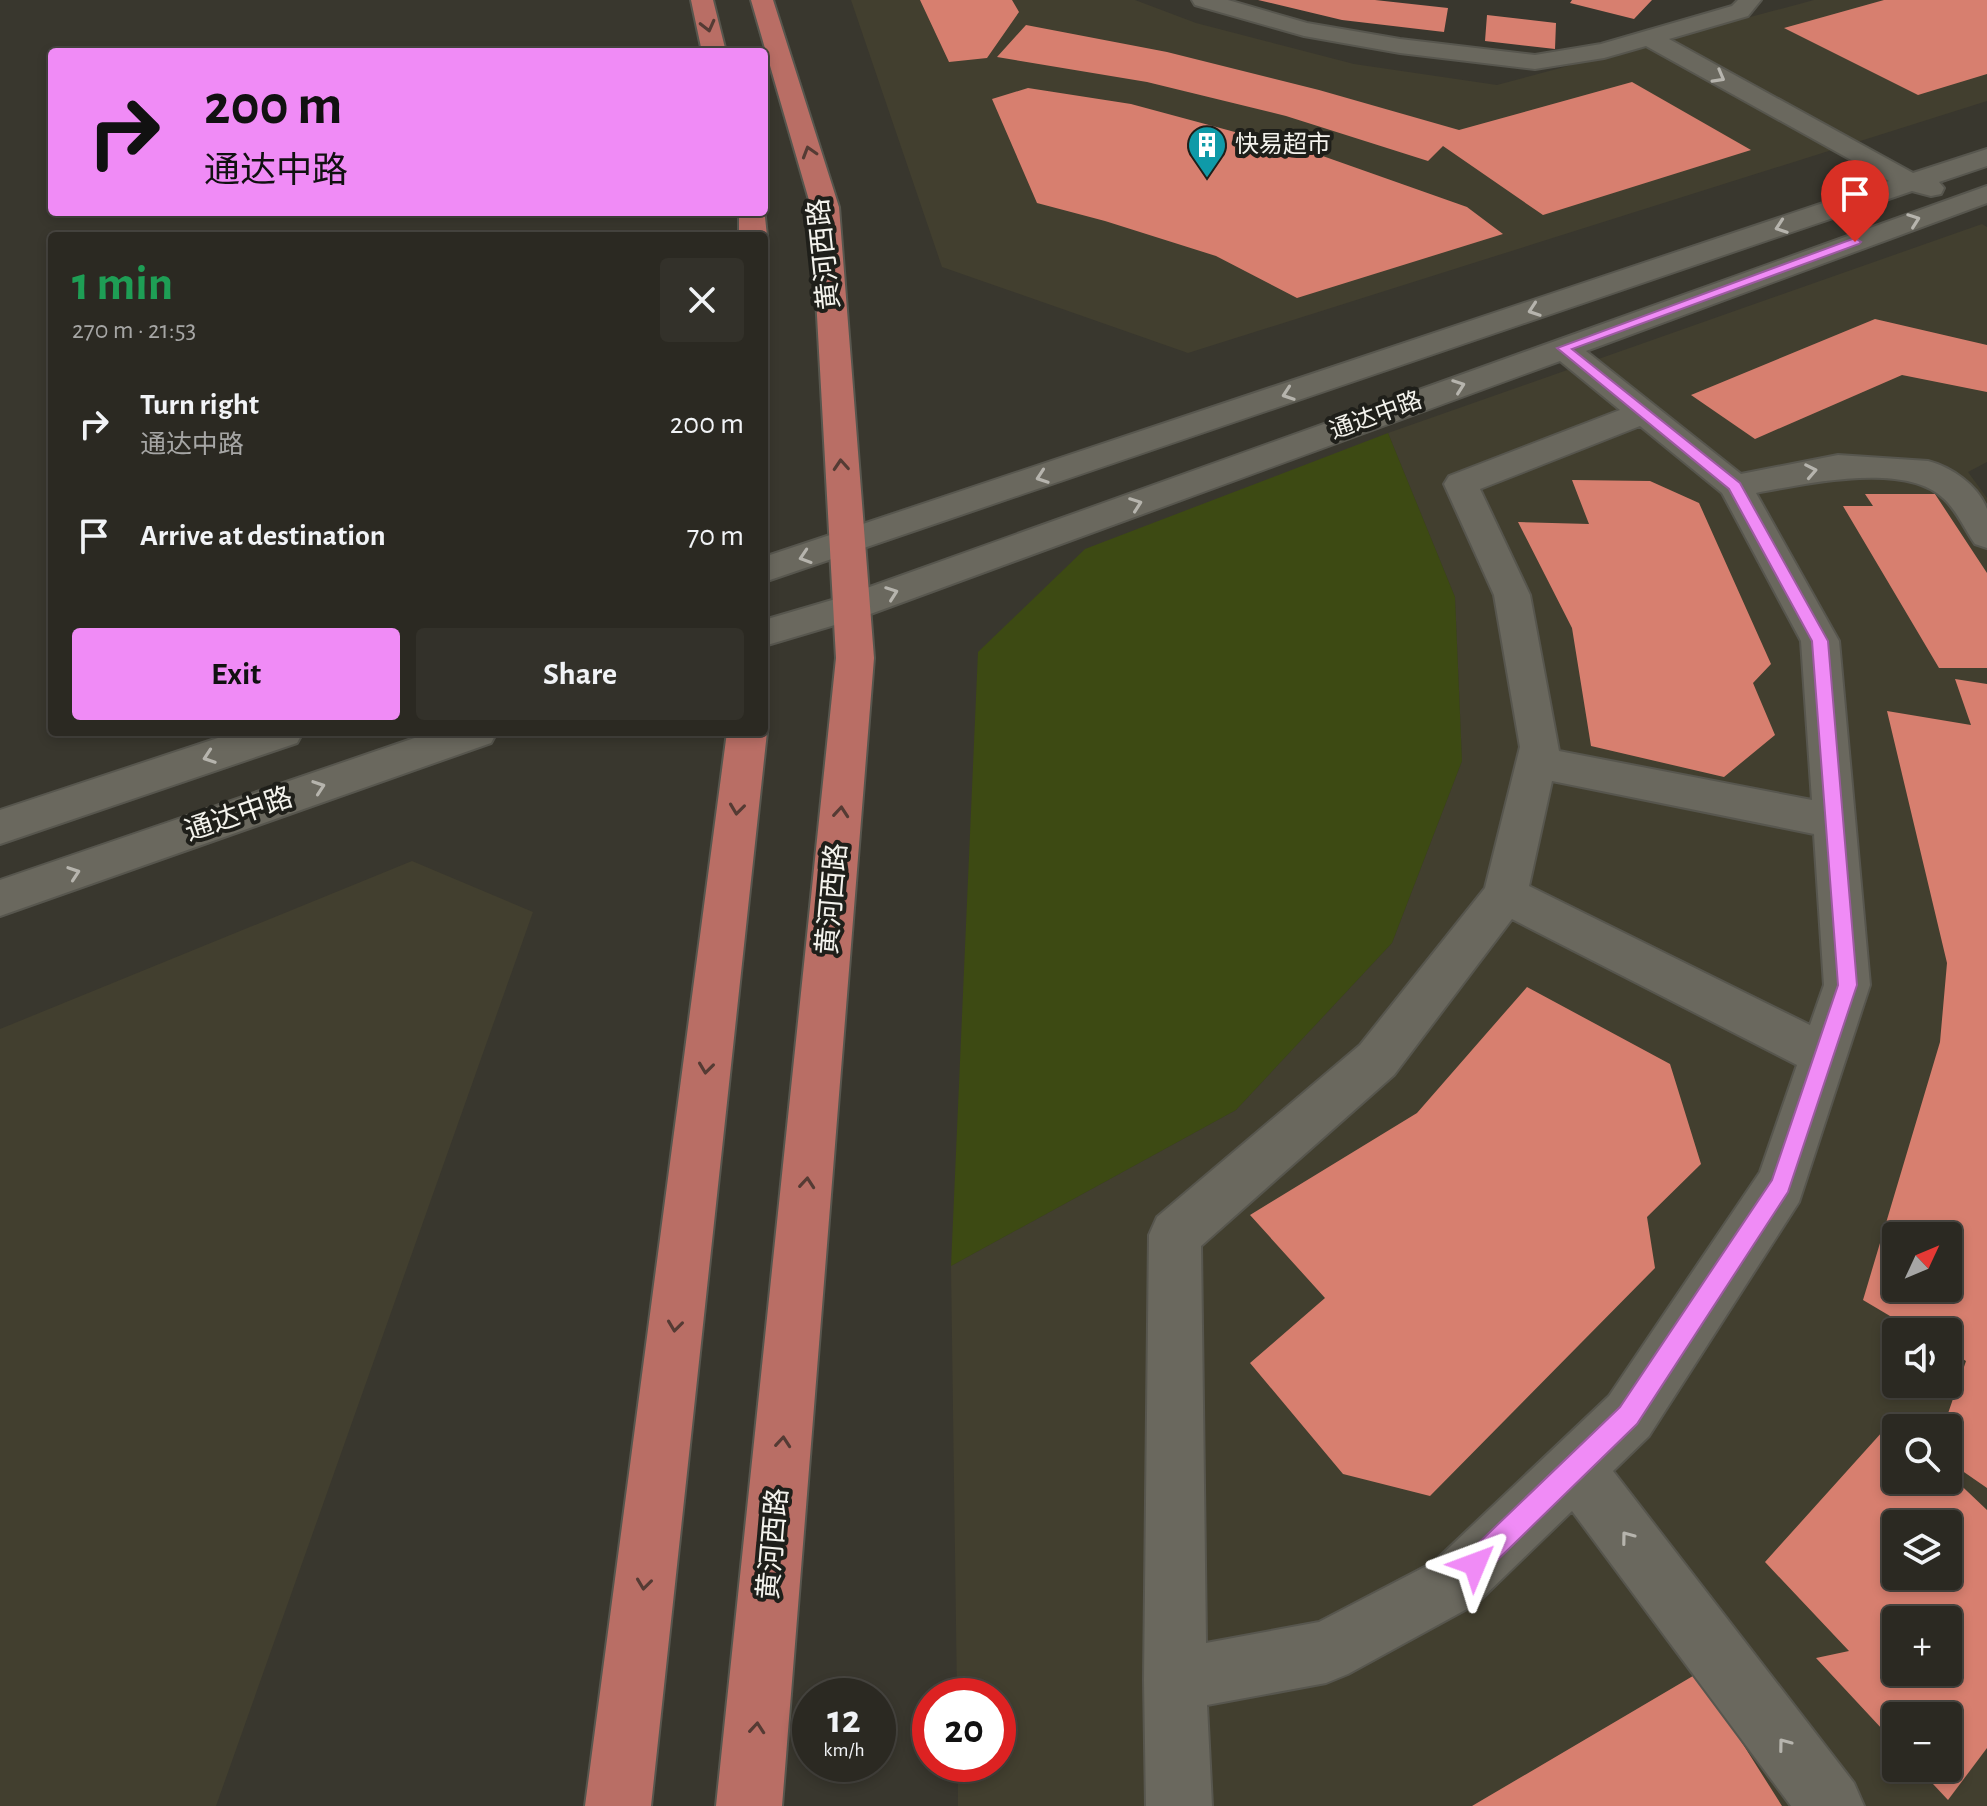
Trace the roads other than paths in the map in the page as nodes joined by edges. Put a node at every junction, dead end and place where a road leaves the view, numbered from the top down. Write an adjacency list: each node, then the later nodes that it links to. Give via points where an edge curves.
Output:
1 (702, 0): 8 (main road, one-way to 8)
2 (762, 0): 17 (main road, 黄河西路, one-way to 2, via 825,207)
3 (1203, 0): 6 (street, via 1304,29 1535,62)
4 (1750, 0): 5 (street, via 1740,11)
5 (1683, 29): 6 (street); 7 (street)
6 (1651, 39): 10 (street, one-way to 10)
7 (1711, 44)
8 (713, 48)
9 (1987, 157): 11 (street, 通达中路)
10 (1916, 169): 11 (street, 通达中路); 12 (street); 17 (street, 通达中路, one-way to 17)
11 (1948, 171): 12 (street)
12 (1982, 200): 13 (street, 通达中路, one-way to 12)
13 (1563, 348): 14 (street); 19 (street, 通达中路, one-way to 13)
14 (1643, 413): 15 (street); 24 (street, via 1461,484 1512,595 1540,747)
15 (1735, 486): 16 (street, one-way to 16, via 1838,466 1928,472 1956,490); 25 (street, via 1820,641)
16 (1987, 536)
17 (846, 543): 18 (street, 通达中路, one-way to 18); 19 (main road, 黄河西路)
18 (768, 569)
19 (852, 607): 20 (street, 通达中路); 33 (main road, 黄河西路, one-way to 19, via 855,658)
20 (768, 632)
21 (271, 736): 26 (street, one-way to 26)
22 (466, 736): 28 (street, 通达中路, one-way to 22)
23 (747, 736): 32 (main road, one-way to 32)
24 (1536, 762): 25 (street); 27 (street)
25 (1836, 822): 29 (street, via 1847,985)
26 (0, 827)
27 (1505, 895): 29 (street); 31 (street, via 1377,1060 1175,1235)
28 (0, 898)
29 (1824, 1055): 30 (street, via 1781,1185 1629,1416)
30 (1575, 1468): 31 (street, via 1455,1583 1326,1652); 35 (street, one-way to 30)
31 (1175, 1680): 34 (street)
32 (618, 1806)
33 (749, 1806)
34 (1179, 1806)
35 (1831, 1806)

